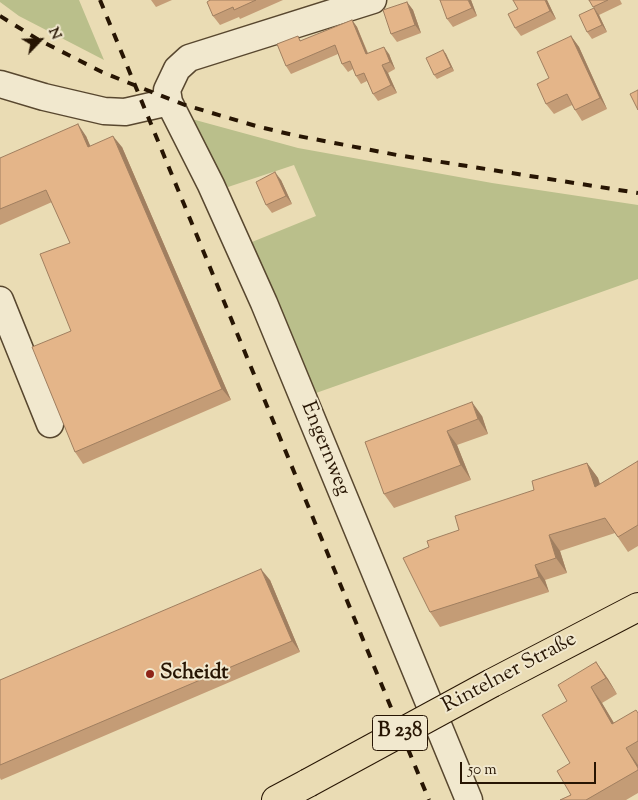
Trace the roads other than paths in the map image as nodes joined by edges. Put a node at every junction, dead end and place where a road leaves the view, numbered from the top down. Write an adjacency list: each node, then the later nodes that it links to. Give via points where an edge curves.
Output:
1 (373, 0): 3 (street, via 189,58 177,69 168,90)
2 (0, 84): 3 (street, via 104,112 125,112)
3 (169, 102): 8 (street, Engernweg, via 211,185 264,303)
4 (0, 300): 5 (street)
5 (50, 424)
6 (638, 606): 7 (main road, Rintelner Straße / B 238, bridge)
7 (276, 800)
8 (468, 800)

